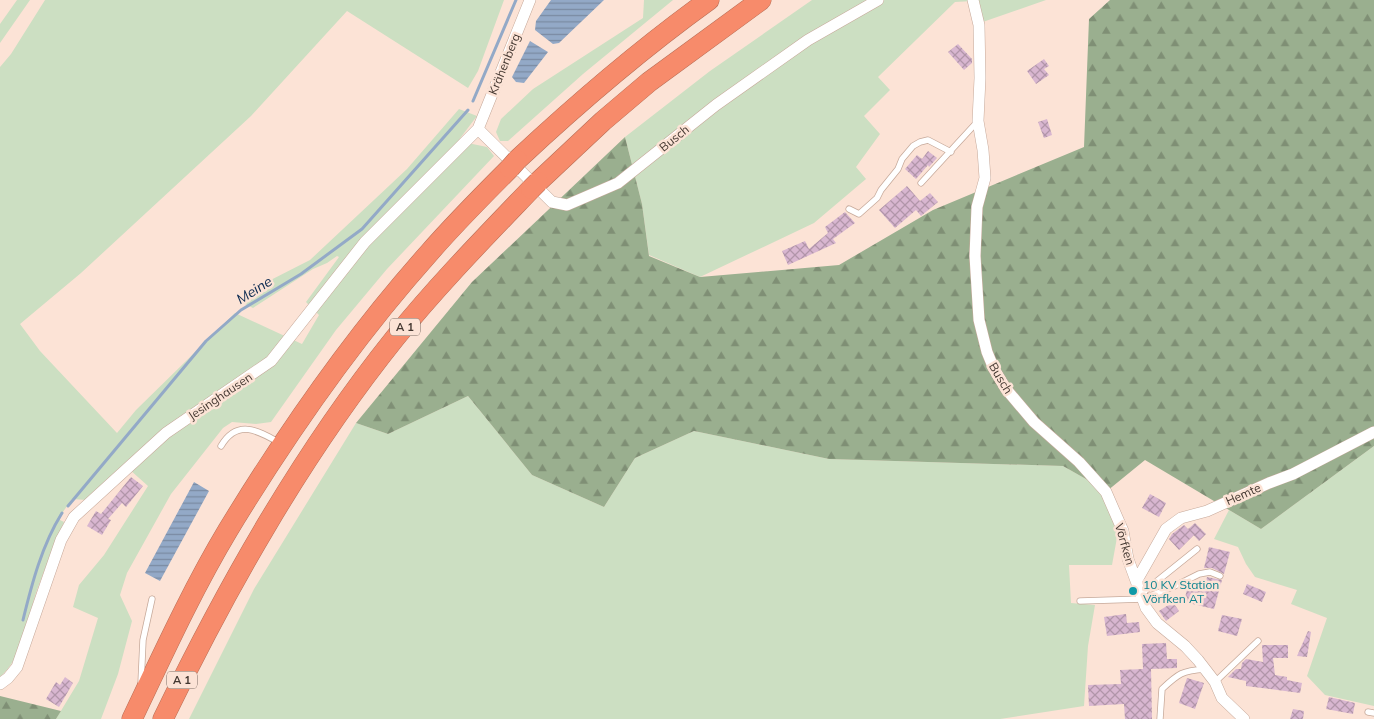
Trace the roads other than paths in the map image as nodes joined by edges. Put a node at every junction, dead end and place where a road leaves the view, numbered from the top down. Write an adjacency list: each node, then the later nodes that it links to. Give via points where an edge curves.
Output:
1 (530, 0): 7 (street, Krähenberg)
2 (709, 0): 13 (highway, A 1, via 603,82 513,164 428,254 375,318)
3 (761, 0): 27 (highway, A 1, via 649,82 603,121 534,186 458,265 395,338 296,477 256,543)
4 (878, 0): 7 (street, Busch, via 808,40 716,104 618,183 567,205 552,202)
5 (974, 0): 6 (street, Busch, via 979,25)
6 (978, 121): 8 (lane); 11 (street, Busch, via 984,178 977,207 975,256 979,320 994,370)
7 (478, 129): 24 (street, Jesinghausen, via 365,242 271,361 166,433 74,517 61,540 17,667)
8 (951, 152): 9 (lane); 10 (lane, via 928,140 912,146 877,198 859,214)
9 (921, 183)
10 (849, 208)
11 (1034, 422): 17 (street, Vörfken, via 1079,462 1106,492 1123,530 1128,559)
12 (1374, 432): 17 (street, Hemte, via 1293,474 1207,511 1181,518 1166,529)
13 (282, 445): 14 (lane, via 249,429 230,433); 25 (highway, A 1, via 227,532)
14 (221, 446)
15 (1198, 550): 18 (lane)
16 (1220, 576): 18 (lane, via 1210,572 1199,574 1178,586)
17 (1137, 580): 18 (street, Vörfken)
18 (1142, 596): 20 (lane); 22 (street, Vörfken, via 1157,623 1185,646)
19 (152, 599): 25 (lane, via 143,640)
20 (1080, 601)
21 (1258, 641): 23 (lane)
22 (1205, 670): 23 (street, Vörfken); 28 (lane, via 1189,670 1177,675 1162,689)
23 (1215, 682): 29 (street, Vörfken, via 1222,698)
24 (0, 684)
25 (141, 701): 26 (highway, A 1)
26 (132, 719)
27 (163, 719)
28 (1160, 719)
29 (1244, 719)

